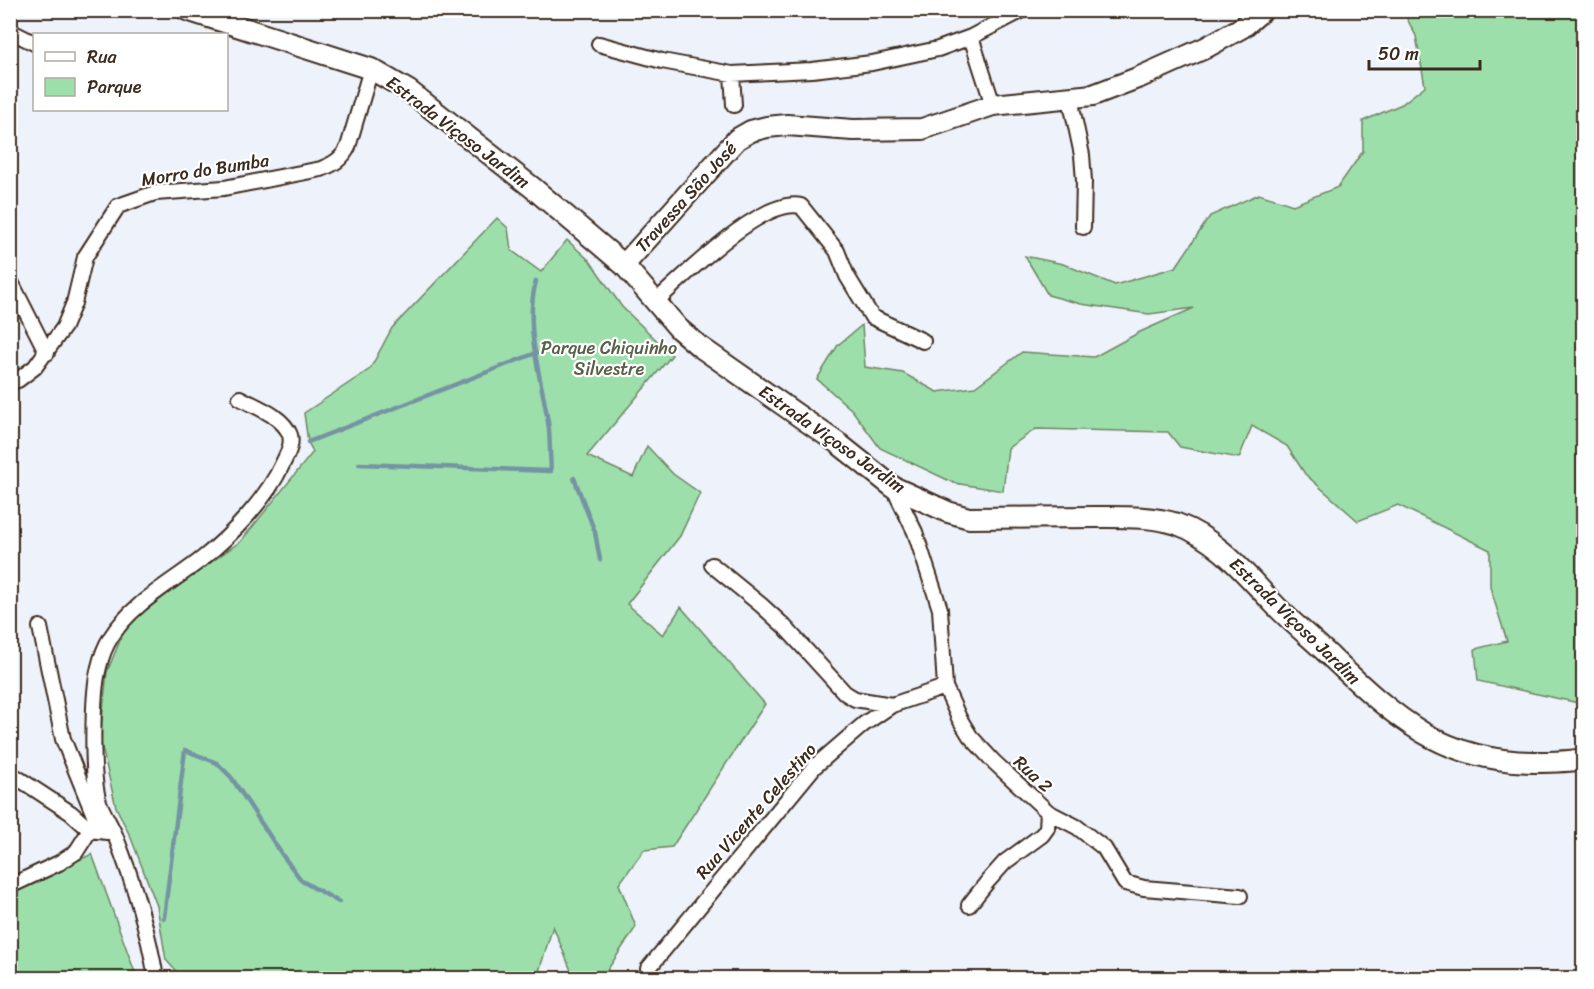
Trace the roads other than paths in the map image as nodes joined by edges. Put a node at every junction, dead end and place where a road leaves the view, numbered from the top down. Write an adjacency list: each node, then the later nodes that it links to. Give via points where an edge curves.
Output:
1 (188, 10): 8 (main road, Estrada Viçoso Jardim)
2 (1023, 10): 5 (street)
3 (1263, 10): 10 (main road, Travessa São José, via 1243,27 1140,78)
4 (10, 31): 6 (street)
5 (971, 37): 9 (street, via 938,49 872,63); 12 (street)
6 (33, 43)
7 (599, 44): 9 (street)
8 (371, 69): 14 (main road, Estrada Viçoso Jardim, via 439,114); 18 (street, Morro do Bumba, via 348,147 334,164 224,188 155,193 118,206 85,257 74,303)
9 (732, 74): 11 (street)
10 (1070, 99): 12 (main road, Travessa São José); 13 (street, via 1082,155)
11 (734, 105)
12 (993, 105): 14 (main road, Travessa São José, via 922,129 853,130 787,125 752,131 737,139)
13 (1083, 227)
14 (624, 265): 16 (main road, Estrada Viçoso Jardim)
15 (10, 280): 18 (street)
16 (655, 302): 17 (street, via 745,226 774,209 792,204 801,206 837,251 872,317); 21 (main road, Estrada Viçoso Jardim, via 699,346 820,430)
17 (923, 341)
18 (47, 353): 19 (street, Morro do Bumba, via 35,367)
19 (10, 382)
20 (240, 398): 30 (street, via 273,416 290,435 290,448 274,482 232,531 205,557 137,608 110,638 99,667 94,756 99,801)
21 (893, 487): 24 (street, via 915,532 940,609); 26 (main road, Estrada Viçoso Jardim, via 969,518 1122,517 1158,519 1179,525 1224,553 1371,694 1409,724 1463,752 1491,759)
22 (712, 565): 25 (street, via 784,626 845,693 855,699)
23 (40, 627): 29 (street, via 63,739)
24 (945, 687): 25 (street, Rua Vicente Celestino); 28 (street, Rua 2, via 970,736)
25 (892, 705): 34 (street, Rua Vicente Celestino, via 814,767)
26 (1584, 759)
27 (10, 773): 29 (street)
28 (1048, 812): 32 (street, via 1077,826 1104,848 1125,883); 33 (street, Rua 2, via 1047,828 1042,835 1005,862)
29 (95, 830): 30 (street); 31 (street, via 76,852)
30 (114, 834): 35 (street, via 148,939)
31 (10, 886)
32 (1240, 896)
33 (969, 905)
34 (648, 969)
35 (156, 978)

